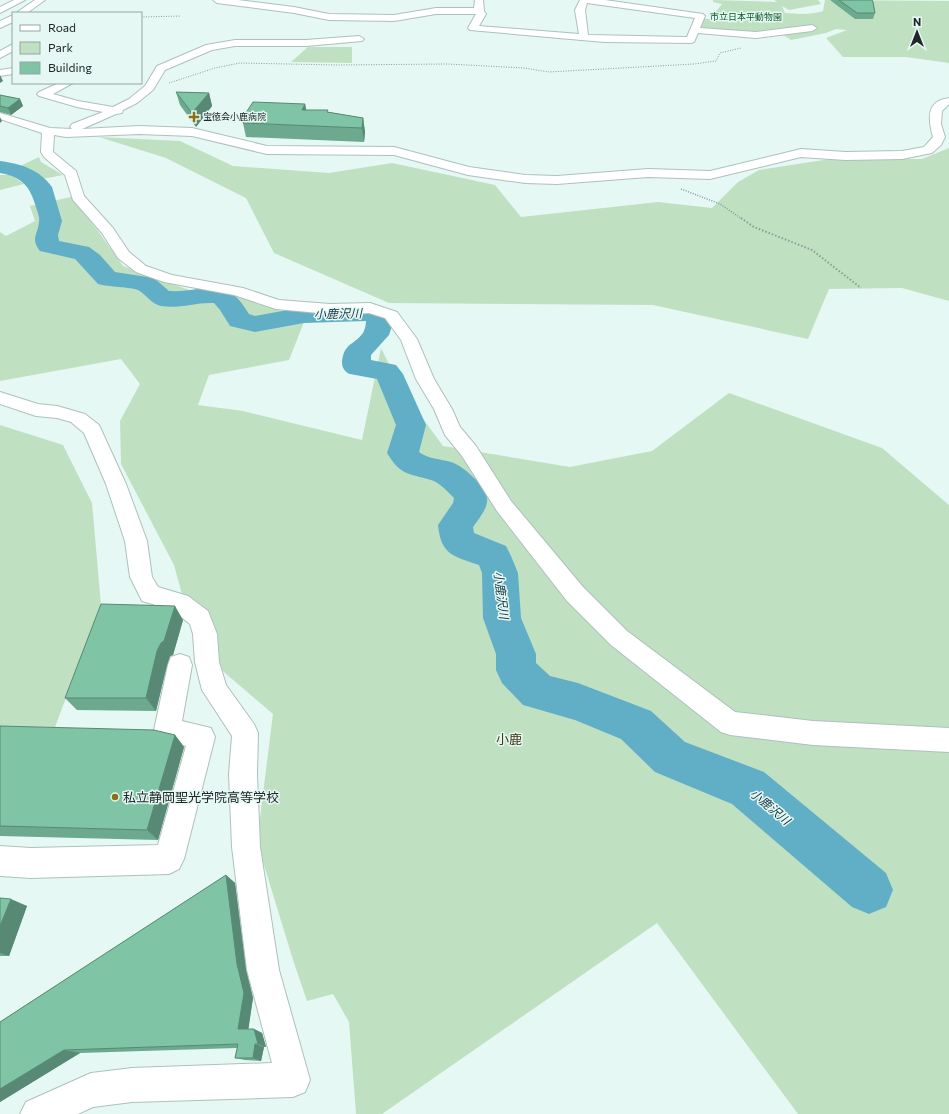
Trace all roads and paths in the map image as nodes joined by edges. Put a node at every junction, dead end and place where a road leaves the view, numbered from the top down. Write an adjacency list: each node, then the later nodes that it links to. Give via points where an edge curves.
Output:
1 (3, 0): 9 (main road)
2 (21, 0): 11 (main road)
3 (41, 0): 13 (main road)
4 (48, 0): 14 (main road)
5 (217, 0): 12 (main road, via 329,17 394,18 436,11)
6 (471, 0): 7 (main road)
7 (479, 0): 12 (main road)
8 (585, 0): 10 (main road); 21 (main road, via 580,10)
9 (0, 2)
10 (615, 2): 20 (main road, via 650,10 700,16)
11 (0, 10)
12 (479, 11): 21 (main road, via 480,19 473,28)
13 (23, 12)
14 (34, 12)
15 (181, 16): 16 (path)
16 (142, 17)
17 (12, 19): 18 (main road)
18 (0, 25)
19 (812, 28): 20 (main road, via 756,35)
20 (695, 30): 21 (main road, via 691,40)
21 (584, 37)
22 (359, 39): 29 (main road, via 306,43 242,43 210,47 161,68)
23 (12, 48): 25 (main road)
24 (741, 48): 29 (path, via 720,53 716,61 549,72 524,68 448,64 335,66 240,63)
25 (0, 55)
26 (12, 71): 27 (main road)
27 (0, 73)
28 (66, 84): 31 (main road, via 43,94 77,104)
29 (149, 88): 31 (main road)
30 (949, 101): 34 (main road, via 944,102 936,110 938,137 937,142 928,150 879,156 801,153 698,176 648,173 525,179 468,170 394,151 267,150 192,132)
31 (116, 110): 32 (main road); 34 (main road, via 81,126)
32 (128, 115)
33 (0, 116): 34 (main road)
34 (53, 132): 39 (main road, via 48,152 50,157 71,174 78,197 108,231 123,255 141,269 169,280 237,290 276,304 330,309 370,308 391,315 409,339 452,430 504,506 575,594 619,638 730,723 813,733)
35 (676, 187): 36 (path, via 720,204 754,227 793,240 812,250)
36 (861, 288)
37 (0, 398): 41 (main road, via 36,410 78,418 92,430 129,519 136,541 141,577 150,594 180,603 200,618 205,634 207,662 215,690 245,733 243,774 246,847 263,970 293,1080 132,1085 91,1090)
38 (180, 666): 40 (main road, via 167,730 202,737 169,859 31,863)
39 (949, 740)
40 (0, 861)
41 (38, 1114)

